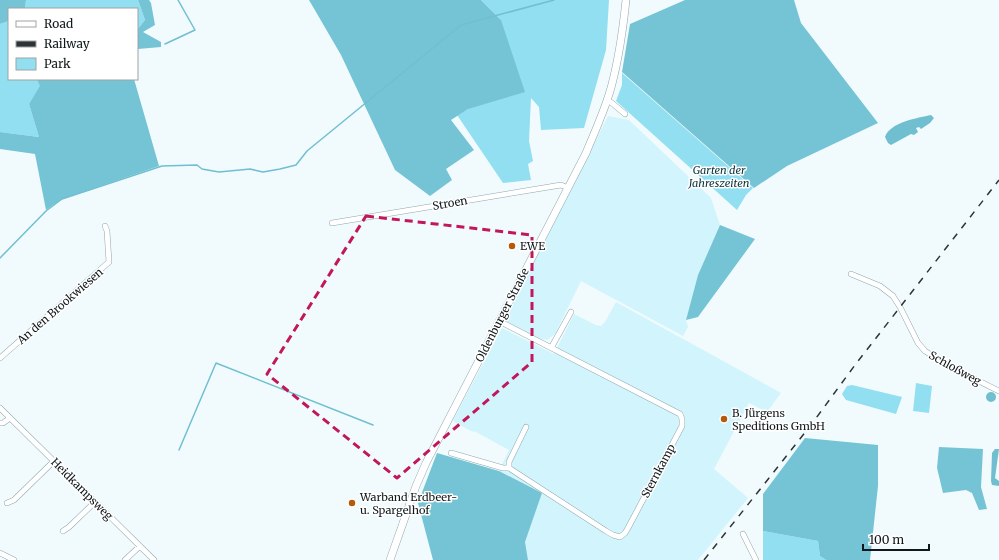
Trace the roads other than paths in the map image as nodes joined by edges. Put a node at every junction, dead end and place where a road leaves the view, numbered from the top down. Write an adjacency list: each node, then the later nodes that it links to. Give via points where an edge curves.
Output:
1 (626, 0): 2 (main road, Oldenburger Straße, via 619,53)
2 (607, 100): 3 (street); 4 (main road, Oldenburger Straße, via 586,153)
3 (626, 114)
4 (568, 188): 5 (street, Stroen, via 561,185); 9 (main road, Oldenburger Straße)
5 (332, 223)
6 (105, 226): 11 (street, An den Brookwiesen, via 109,262)
7 (851, 274): 12 (street, Schloßweg, via 880,286 892,296 925,351)
8 (571, 312): 10 (street)
9 (499, 321): 10 (street, Sternkamp); 29 (main road, Oldenburger Straße, via 422,472)
10 (551, 348): 19 (street, Sternkamp, via 680,414 682,426 628,528 620,537 606,531)
11 (0, 358)
12 (999, 391)
13 (0, 408): 14 (street, Heidkampsweg)
14 (10, 418): 15 (street); 18 (street, Heidkampsweg)
15 (0, 423)
16 (526, 427): 19 (street, via 509,462)
17 (452, 453): 19 (street, Sternkamp)
18 (54, 461): 20 (street, Heidkampsweg); 21 (street, via 14,500)
19 (509, 468)
20 (95, 502): 22 (street); 24 (street, Heidkampsweg)
21 (7, 503)
22 (63, 531)
23 (743, 534): 30 (street)
24 (140, 546): 27 (street); 28 (street, Heidkampsweg)
25 (0, 553): 26 (street)
26 (14, 560)
27 (125, 560)
28 (154, 560)
29 (390, 560)
30 (756, 560)

